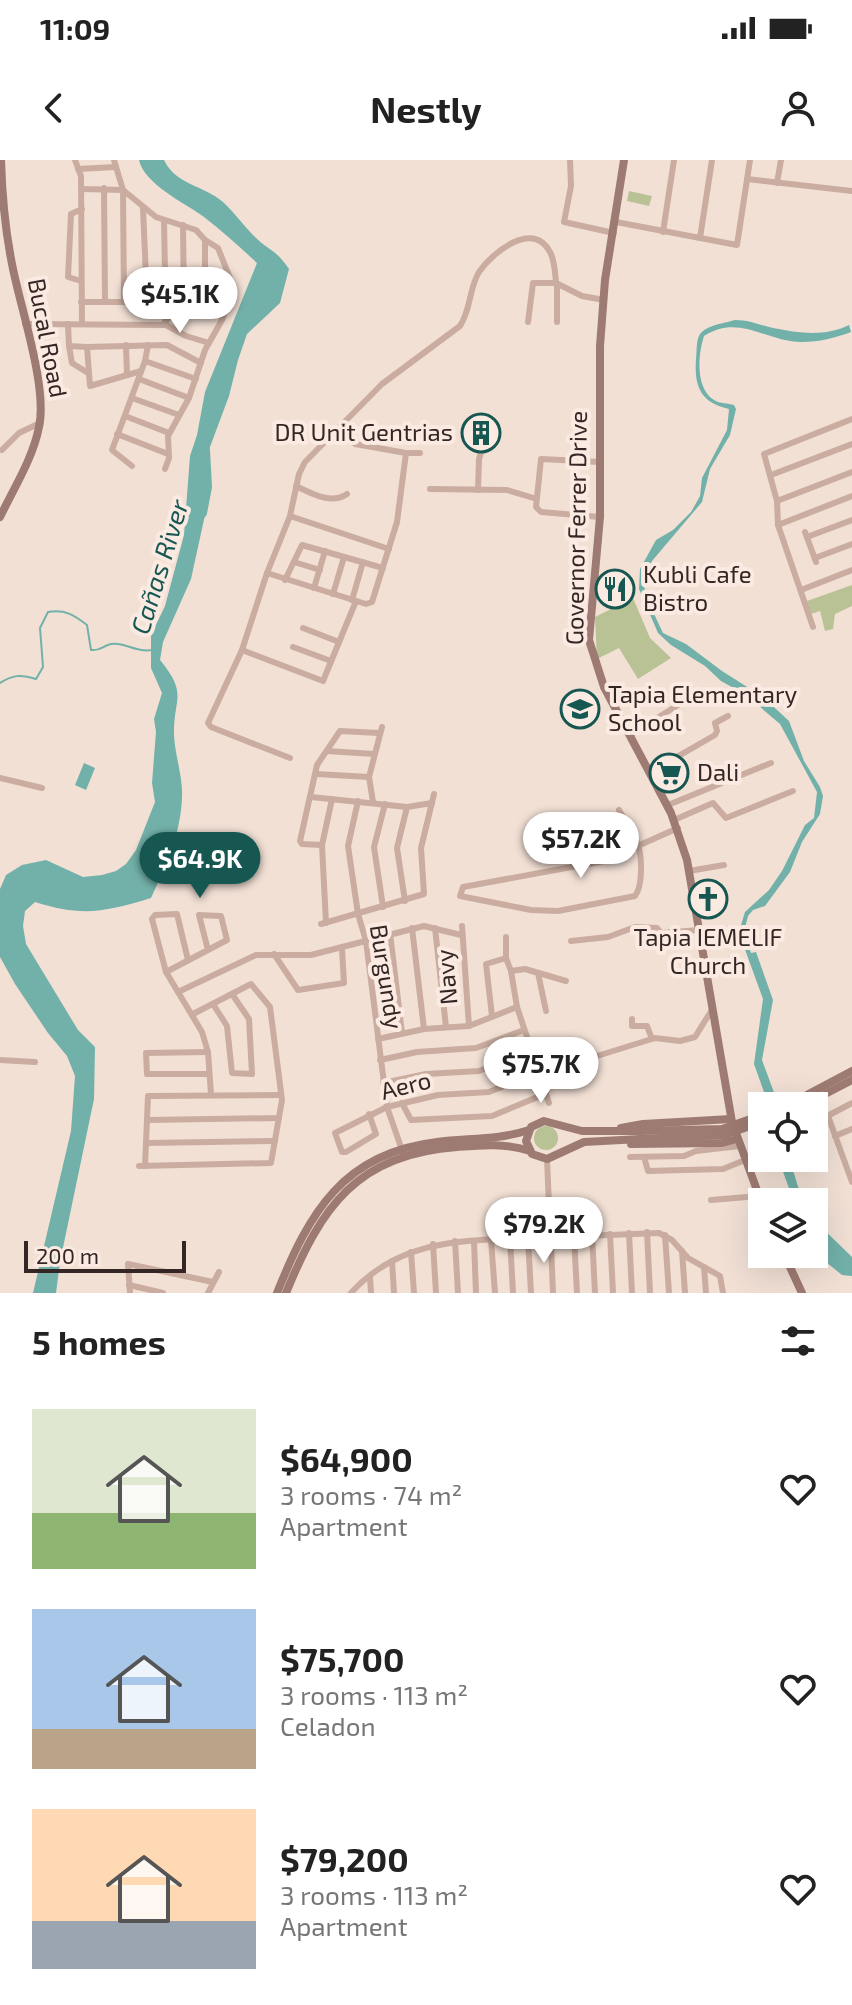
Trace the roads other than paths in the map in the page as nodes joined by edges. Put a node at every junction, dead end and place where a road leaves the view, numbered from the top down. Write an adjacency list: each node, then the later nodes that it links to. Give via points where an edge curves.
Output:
1 (1, 160): 39 (main road, Bucal Road, via 2,202)
2 (75, 160): 10 (street)
3 (570, 160): 23 (street, via 564,222)
4 (624, 160): 20 (main road, Governor Ferrer Drive)
5 (674, 160): 22 (street)
6 (712, 160): 24 (street)
7 (750, 160): 11 (street)
8 (781, 160): 12 (street)
9 (115, 163): 10 (street); 15 (street)
10 (78, 169): 14 (street)
11 (747, 179): 12 (street); 24 (street, via 737,245)
12 (777, 183): 16 (street)
13 (104, 188): 14 (street); 15 (street); 33 (street)
14 (82, 189): 18 (street)
15 (123, 190): 17 (street); 34 (street)
16 (852, 191)
17 (143, 208): 19 (street); 31 (street)
18 (82, 209): 26 (street); 26 (street, via 71,214 68,277)
19 (164, 220): 21 (street); 35 (street)
20 (616, 222): 22 (street); 23 (main road, Governor Ferrer Drive)
21 (183, 225): 25 (street); 36 (street)
22 (663, 232): 24 (street)
23 (614, 233): 30 (main road, Governor Ferrer Drive)
24 (700, 238)
25 (205, 240): 28 (street, via 225,261); 29 (street)
26 (81, 281): 32 (street)
27 (556, 283): 30 (street); 37 (street, via 533,283); 38 (street); 76 (street, via 549,249 539,240 522,238 500,251 477,274 460,326 382,384 305,462)
28 (228, 295): 29 (street); 43 (street)
29 (205, 299): 36 (street)
30 (604, 300): 71 (main road, Governor Ferrer Drive)
31 (147, 301): 34 (street); 35 (street)
32 (81, 302): 33 (street); 41 (street)
33 (105, 302): 34 (street)
34 (124, 302)
35 (164, 302): 42 (street)
36 (184, 304): 42 (street)
37 (528, 322)
38 (557, 322)
39 (25, 324): 40 (street); 61 (main road, Bucal Road, via 40,384)
40 (68, 324): 41 (street); 47 (street)
41 (82, 324): 42 (street)
42 (167, 324): 43 (street); 46 (street)
43 (209, 343): 50 (street)
44 (126, 345): 45 (street); 48 (street); 53 (street)
45 (148, 345): 46 (street); 49 (street)
46 (167, 345): 50 (street)
47 (69, 346): 48 (street); 52 (street, via 72,363)
48 (87, 347): 52 (street)
49 (145, 361): 51 (street); 55 (street)
50 (201, 363): 55 (street)
51 (141, 371): 53 (street); 54 (street)
52 (88, 373): 53 (street, via 90,386)
53 (127, 375)
54 (139, 379): 56 (street); 57 (street)
55 (196, 379): 57 (street)
56 (132, 398): 58 (street); 59 (street)
57 (189, 398): 58 (street)
58 (179, 415): 63 (street)
59 (125, 416): 63 (street); 64 (street)
60 (852, 419): 75 (street, via 767,451)
61 (40, 423): 67 (street, via 19,433); 84 (main road, Bucal Road)
62 (488, 431): 78 (street, via 479,459)
63 (169, 433): 70 (street)
64 (117, 434): 70 (street); 72 (street, via 112,450)
65 (355, 444): 68 (street)
66 (852, 444): 75 (street)
67 (2, 450)
68 (406, 453): 69 (street); 89 (street)
69 (420, 453)
70 (168, 454): 73 (street)
71 (600, 462): 81 (street, via 541,459); 85 (main road, Governor Ferrer Drive)
72 (132, 466)
73 (165, 469)
74 (852, 472): 82 (street)
75 (771, 475): 82 (street)
76 (296, 486): 79 (street, via 332,499); 83 (street)
77 (430, 489): 78 (street)
78 (478, 490): 81 (street, via 507,490)
79 (347, 494)
80 (852, 496): 87 (street)
81 (537, 499): 85 (street, via 541,512)
82 (777, 501): 87 (street)
83 (290, 516): 89 (street); 97 (street)
84 (0, 517)
85 (600, 517): 111 (main road, Governor Ferrer Drive, via 590,646 604,687)
86 (852, 520): 88 (street, via 806,535 815,560)
87 (778, 525): 100 (street)
88 (852, 544)
89 (389, 549): 94 (street)
90 (325, 551): 91 (street); 92 (street, via 302,545); 95 (street)
91 (344, 557): 93 (street); 101 (street)
92 (294, 562): 95 (street); 98 (street)
93 (363, 562): 94 (street); 102 (street)
94 (383, 568): 102 (street, via 372,602)
95 (320, 570): 99 (street)
96 (852, 570): 100 (street)
97 (267, 573): 98 (street); 107 (street)
98 (285, 580): 99 (street)
99 (314, 588): 101 (street)
100 (801, 590): 103 (street)
101 (333, 594): 102 (street)
102 (354, 601): 105 (street)
103 (813, 627)
104 (303, 628): 105 (street)
105 (339, 642): 108 (street)
106 (293, 647): 108 (street)
107 (242, 650): 108 (street, via 323,681); 114 (street, via 209,725)
108 (331, 661)
109 (694, 695): 111 (street)
110 (728, 716): 116 (street, via 715,723 715,735)
111 (630, 735): 116 (main road, Governor Ferrer Drive)
112 (327, 751): 113 (street); 113 (street, via 340,731 380,730); 117 (street)
113 (374, 754): 118 (street)
114 (290, 758)
115 (771, 763): 129 (street)
116 (649, 773): 129 (main road, Governor Ferrer Drive)
117 (316, 774): 118 (street); 123 (street)
118 (369, 777): 126 (street)
119 (0, 778): 120 (street)
120 (42, 788)
121 (793, 791): 132 (street, via 726,818 713,803)
122 (434, 794): 127 (street)
123 (311, 797): 124 (street); 133 (street, via 300,841)
124 (332, 799): 125 (street); 133 (street)
125 (358, 801): 126 (street); 139 (street, Burgundy, via 348,846)
126 (373, 802): 128 (street)
127 (432, 803): 130 (street); 137 (street, via 421,848 426,890)
128 (385, 804): 130 (street); 138 (street, via 374,847)
129 (668, 805): 132 (main road, Governor Ferrer Drive)
130 (407, 807): 137 (street, via 397,848)
131 (619, 810): 134 (street)
132 (676, 824): 134 (street); 136 (main road, Governor Ferrer Drive)
133 (322, 845): 139 (street, via 324,924)
134 (638, 845): 134 (street, via 604,861 463,887 460,896 558,911 635,896 640,888)
135 (724, 865): 136 (street)
136 (689, 871): 143 (main road, Governor Ferrer Drive)
137 (405, 901): 138 (street)
138 (383, 907): 139 (street)
139 (358, 914): 147 (street, Burgundy)
140 (462, 926): 145 (street, Navy)
141 (412, 928): 142 (street); 144 (street); 169 (street)
142 (435, 928): 145 (street); 168 (street)
143 (699, 930): 148 (street, via 661,933 639,927); 162 (main road, Governor Ferrer Drive)
144 (390, 933): 147 (street); 171 (street)
145 (461, 935): 167 (street, Navy)
146 (506, 937): 152 (street)
147 (366, 941): 149 (street); 172 (street, Burgundy)
148 (571, 941)
149 (342, 949): 151 (street); 151 (street, via 344,983 303,990)
150 (208, 950): 150 (street, via 199,915 221,916 227,940); 153 (street)
151 (274, 954): 158 (street, via 256,955)
152 (506, 958): 154 (street); 165 (street, via 486,964)
153 (188, 960): 155 (street); 155 (street, via 177,914 155,915)
154 (511, 971): 156 (street); 161 (street)
155 (166, 972): 158 (street)
156 (538, 973): 157 (street); 163 (street)
157 (566, 981)
158 (178, 992): 164 (street)
159 (232, 994): 160 (street); 160 (street, via 249,1019 252,1074 232,1073 227,1026); 188 (street, via 254,985 270,1007)
160 (213, 1004): 164 (street)
161 (517, 1007): 165 (street); 170 (street)
162 (713, 1008): 173 (street, via 695,1037); 196 (main road, Governor Ferrer Drive)
163 (546, 1011)
164 (193, 1014): 174 (street)
165 (492, 1016): 167 (street)
166 (632, 1019): 173 (street, via 632,1026 647,1026)
167 (469, 1026): 168 (street)
168 (446, 1027): 169 (street)
169 (424, 1029): 171 (street)
170 (524, 1030): 175 (street); 178 (street, via 476,1048)
171 (402, 1033): 172 (street)
172 (378, 1039): 178 (street, Burgundy)
173 (652, 1039): 176 (street)
174 (208, 1052): 182 (street); 182 (street, via 146,1053 147,1074)
175 (531, 1052): 181 (street); 184 (street, via 479,1071)
176 (597, 1056)
177 (0, 1060): 179 (street)
178 (380, 1060): 184 (street, Burgundy)
179 (35, 1062)
180 (852, 1071): 185 (main road)
181 (538, 1072): 187 (street); 189 (street, Aero, via 489,1092)
182 (209, 1074): 186 (street)
183 (852, 1080): 185 (main road)
184 (383, 1083): 192 (street, Burgundy)
185 (823, 1092)
186 (211, 1094): 188 (street); 197 (street, via 148,1096)
187 (545, 1094): 189 (street, via 492,1116 415,1122); 190 (street)
188 (280, 1095): 195 (street)
189 (402, 1103): 192 (street, Aero)
190 (549, 1103)
191 (852, 1103): 194 (street)
192 (387, 1107): 193 (street, Aero); 211 (street, Burgundy)
193 (369, 1114): 193 (street, Aero, via 334,1136 342,1152 376,1134)
194 (828, 1116): 205 (street)
195 (279, 1118): 197 (street); 206 (street)
196 (731, 1119): 204 (main road, via 643,1124); 208 (main road, Governor Ferrer Drive)
197 (147, 1120): 207 (street)
198 (748, 1120): 203 (main road, bridge, via 722,1129)
199 (560, 1126): 202 (main road, via 544,1121); 204 (main road); 210 (main road, via 565,1138)
200 (748, 1127): 203 (main road, bridge, via 724,1135)
201 (852, 1129): 205 (street)
202 (529, 1130): 209 (main road); 211 (main road, via 421,1144)
203 (640, 1135): 204 (main road)
204 (595, 1136): 208 (main road, via 646,1145); 210 (main road)
205 (835, 1136): 215 (street)
206 (275, 1141): 207 (street); 207 (street, via 268,1165 142,1166)
207 (146, 1143)
208 (738, 1143): 214 (street, via 684,1156); 217 (main road, Governor Ferrer Drive)
209 (530, 1151): 211 (main road, via 496,1144); 216 (main road)
210 (561, 1151): 216 (main road)
211 (403, 1153): 249 (main road, via 352,1175 324,1201 302,1234); 250 (main road, via 357,1182 330,1208 309,1238)
212 (852, 1155): 215 (street)
213 (630, 1157): 214 (street)
214 (644, 1157): 217 (street, via 648,1171 723,1169)
215 (843, 1157): 218 (street)
216 (547, 1159): 222 (street)
217 (745, 1160): 219 (main road, Governor Ferrer Drive)
218 (851, 1178)
219 (756, 1188)
220 (711, 1200): 221 (street)
221 (748, 1200)
222 (550, 1229): 229 (street); 230 (street)
223 (647, 1232): 224 (street); 227 (street); 266 (street)
224 (629, 1233): 225 (street); 265 (street)
225 (610, 1234): 226 (street); 264 (street)
226 (592, 1235): 228 (street); 263 (street)
227 (665, 1235): 238 (street); 267 (street)
228 (574, 1236): 230 (street); 262 (street)
229 (543, 1237): 231 (street); 237 (street)
230 (558, 1237): 237 (street)
231 (528, 1238): 232 (street); 260 (street)
232 (510, 1239): 233 (street); 259 (street)
233 (491, 1240): 235 (street); 258 (street)
234 (455, 1241): 235 (street); 236 (street); 256 (street)
235 (474, 1241): 257 (street)
236 (433, 1244): 239 (street); 255 (street)
237 (551, 1244): 261 (street)
238 (682, 1251): 241 (street); 268 (street)
239 (411, 1252): 240 (street); 254 (street)
240 (392, 1261): 244 (street); 253 (street)
241 (704, 1267): 269 (street); 270 (street, via 720,1276)
242 (790, 1268): 271 (main road)
243 (219, 1272): 245 (street)
244 (370, 1276): 251 (street); 252 (street)
245 (213, 1282): 246 (street, via 128,1264); 248 (street)
246 (130, 1289): 247 (street)
247 (163, 1293)
248 (208, 1293)
249 (277, 1293)
250 (286, 1293)
251 (351, 1293)
252 (371, 1293)
253 (394, 1293)
254 (414, 1293)
255 (436, 1293)
256 (458, 1293)
257 (476, 1293)
258 (495, 1293)
259 (513, 1293)
260 (531, 1293)
261 (553, 1293)
262 (577, 1293)
263 (595, 1293)
264 (613, 1293)
265 (632, 1293)
266 (650, 1293)
267 (669, 1293)
268 (685, 1293)
269 (706, 1293)
270 (723, 1293)
271 (802, 1293)

